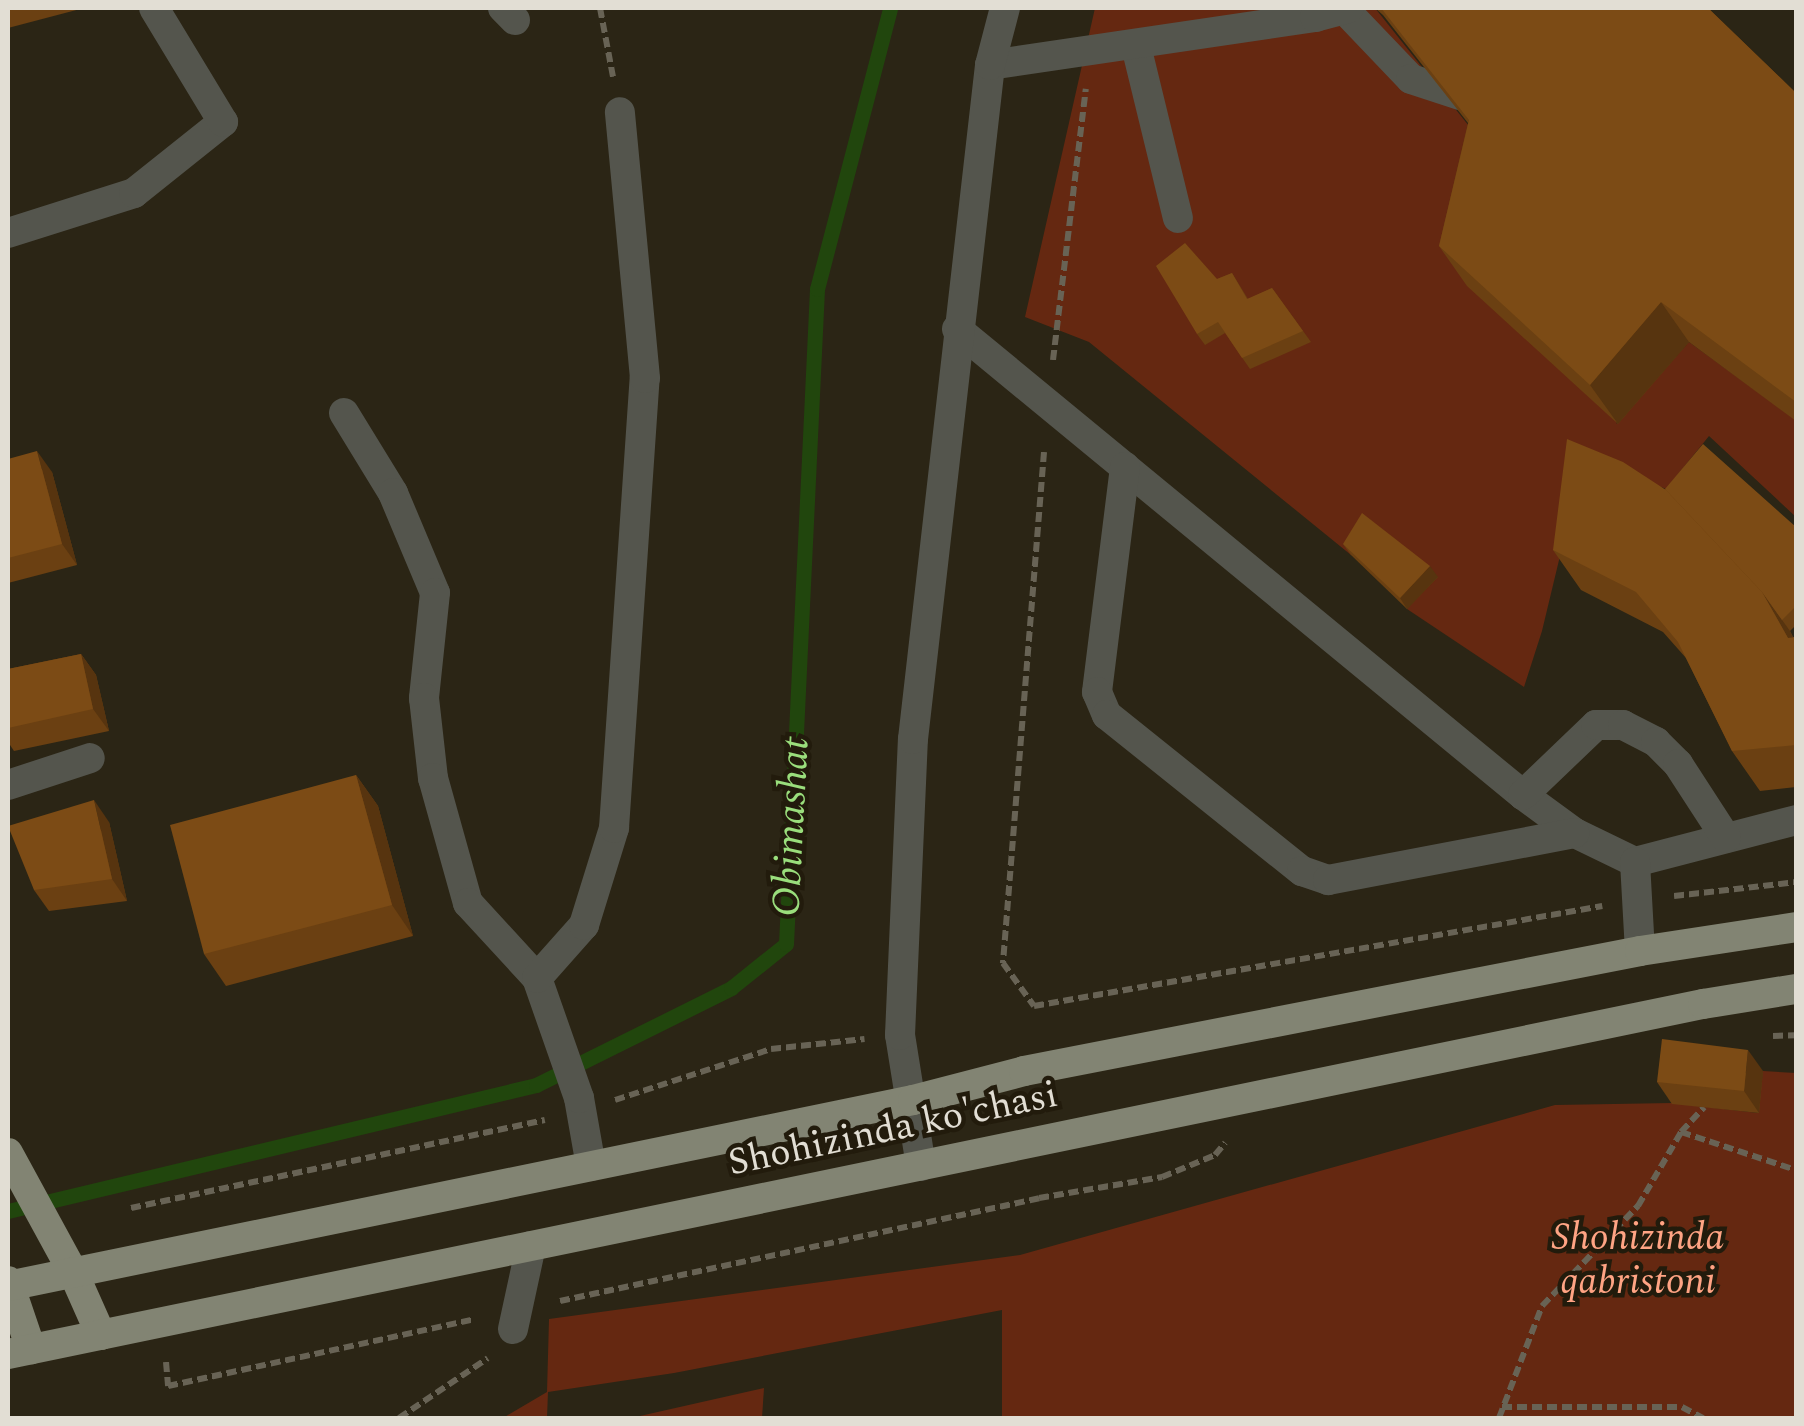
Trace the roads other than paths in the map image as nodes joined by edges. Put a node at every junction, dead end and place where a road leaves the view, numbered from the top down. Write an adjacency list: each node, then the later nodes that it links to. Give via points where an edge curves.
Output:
1 (154, 8): 9 (street, via 223,122 134,193)
2 (1005, 8): 5 (street)
3 (1347, 9): 4 (street); 6 (street, via 1411,79 1485,103)
4 (1136, 46): 5 (street); 8 (street)
5 (990, 66): 10 (street)
6 (1516, 101)
7 (620, 112): 22 (street, via 645,378 614,828 584,925)
8 (1178, 218)
9 (8, 232)
10 (957, 328): 12 (street); 24 (street, via 913,738 900,1035)
11 (344, 413): 22 (street, via 393,493 435,593 424,698 434,778 468,903)
12 (1125, 467): 15 (street); 17 (street, via 1097,692 1107,715 1302,870 1328,880)
13 (90, 758): 14 (street)
14 (8, 785)
15 (1523, 795): 17 (street); 18 (street, via 1596,725 1623,724 1678,764)
16 (1796, 820): 18 (street)
17 (1575, 833): 19 (street)
18 (1726, 838): 19 (street)
19 (1635, 862): 21 (street)
20 (1796, 927): 21 (main road, Shohizinda ko'chasi)
21 (1640, 951): 24 (main road, Shohizinda ko'chasi, via 1024,1071)
22 (536, 978): 26 (street, via 580,1105)
23 (1796, 989): 27 (main road, Shohizinda ko'chasi)
24 (913, 1100): 26 (main road, Shohizinda ko'chasi); 27 (street)
25 (8, 1153): 29 (main road)
26 (592, 1166): 29 (main road, Shohizinda ko'chasi)
27 (921, 1166): 28 (main road, Shohizinda ko'chasi)
28 (532, 1246): 31 (street); 32 (main road, Shohizinda ko'chasi)
29 (73, 1272): 30 (main road, Shohizinda ko'chasi); 32 (main road)
30 (8, 1284): 33 (main road)
31 (516, 1319)
32 (101, 1334): 33 (main road, Shohizinda ko'chasi)
33 (19, 1352)

